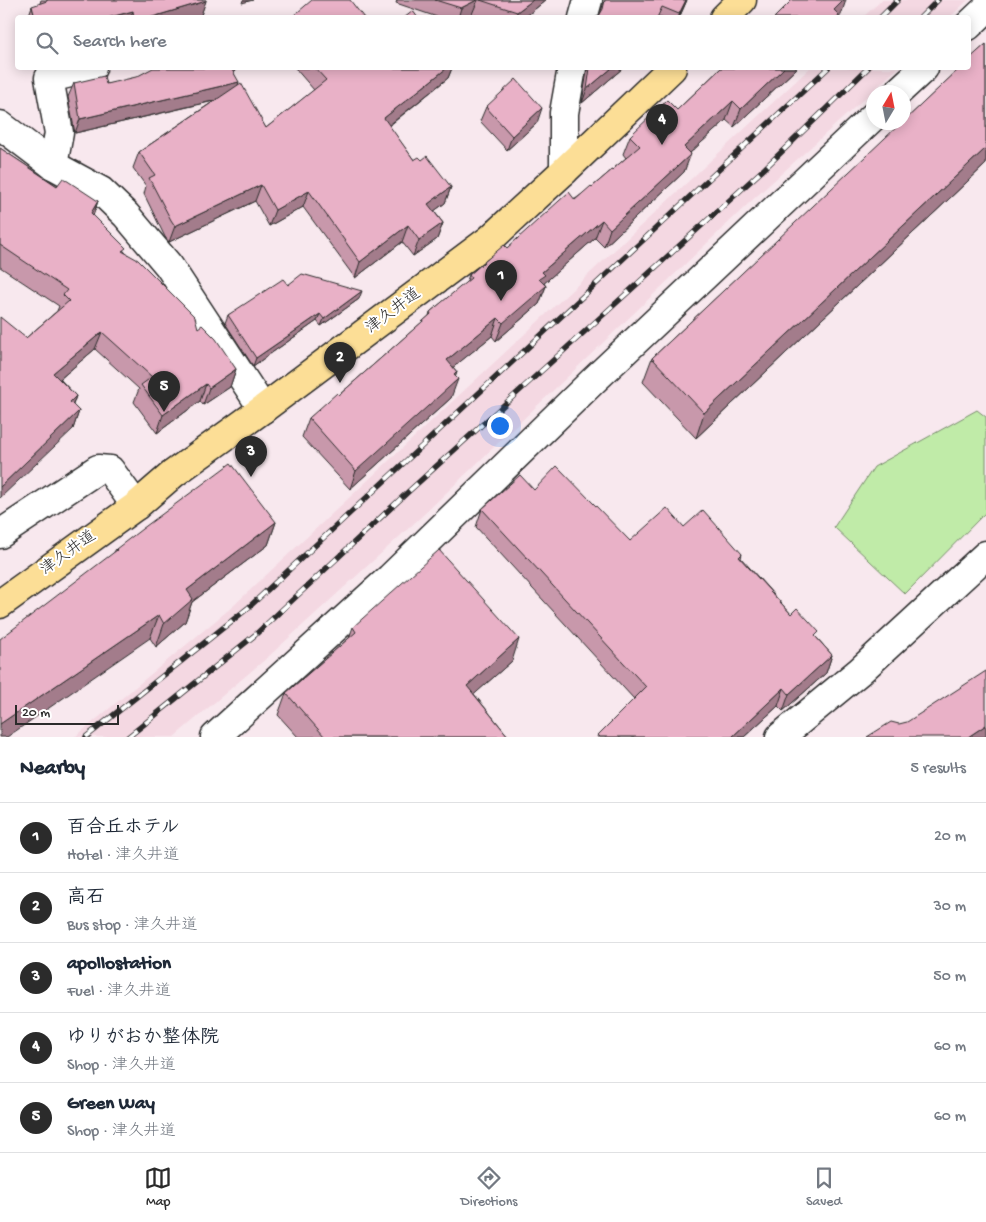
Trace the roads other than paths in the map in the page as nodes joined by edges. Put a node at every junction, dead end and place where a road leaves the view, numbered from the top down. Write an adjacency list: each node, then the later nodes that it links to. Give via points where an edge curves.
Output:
1 (588, 0): 4 (street)
2 (742, 0): 5 (main road)
3 (986, 9): 6 (street)
4 (584, 15)
5 (727, 15)
6 (971, 23)
7 (83, 70): 14 (street, via 49,78 59,133)
8 (572, 70): 15 (street, via 564,112)
9 (670, 70): 15 (main road, 津久井道)
10 (922, 70): 11 (street)
11 (906, 85)
12 (866, 124): 21 (street, via 593,380 390,578)
13 (0, 125): 14 (street)
14 (53, 165): 16 (street, via 101,191 126,214 168,266)
15 (564, 172): 16 (main road, 津久井道, via 489,240)
16 (264, 410): 17 (main road, 津久井道, via 173,474)
17 (136, 506): 18 (street, via 110,470 98,469); 20 (main road, 津久井道)
18 (0, 534)
19 (986, 555): 22 (street, via 860,671)
20 (0, 604)
21 (215, 737)
22 (780, 737)

